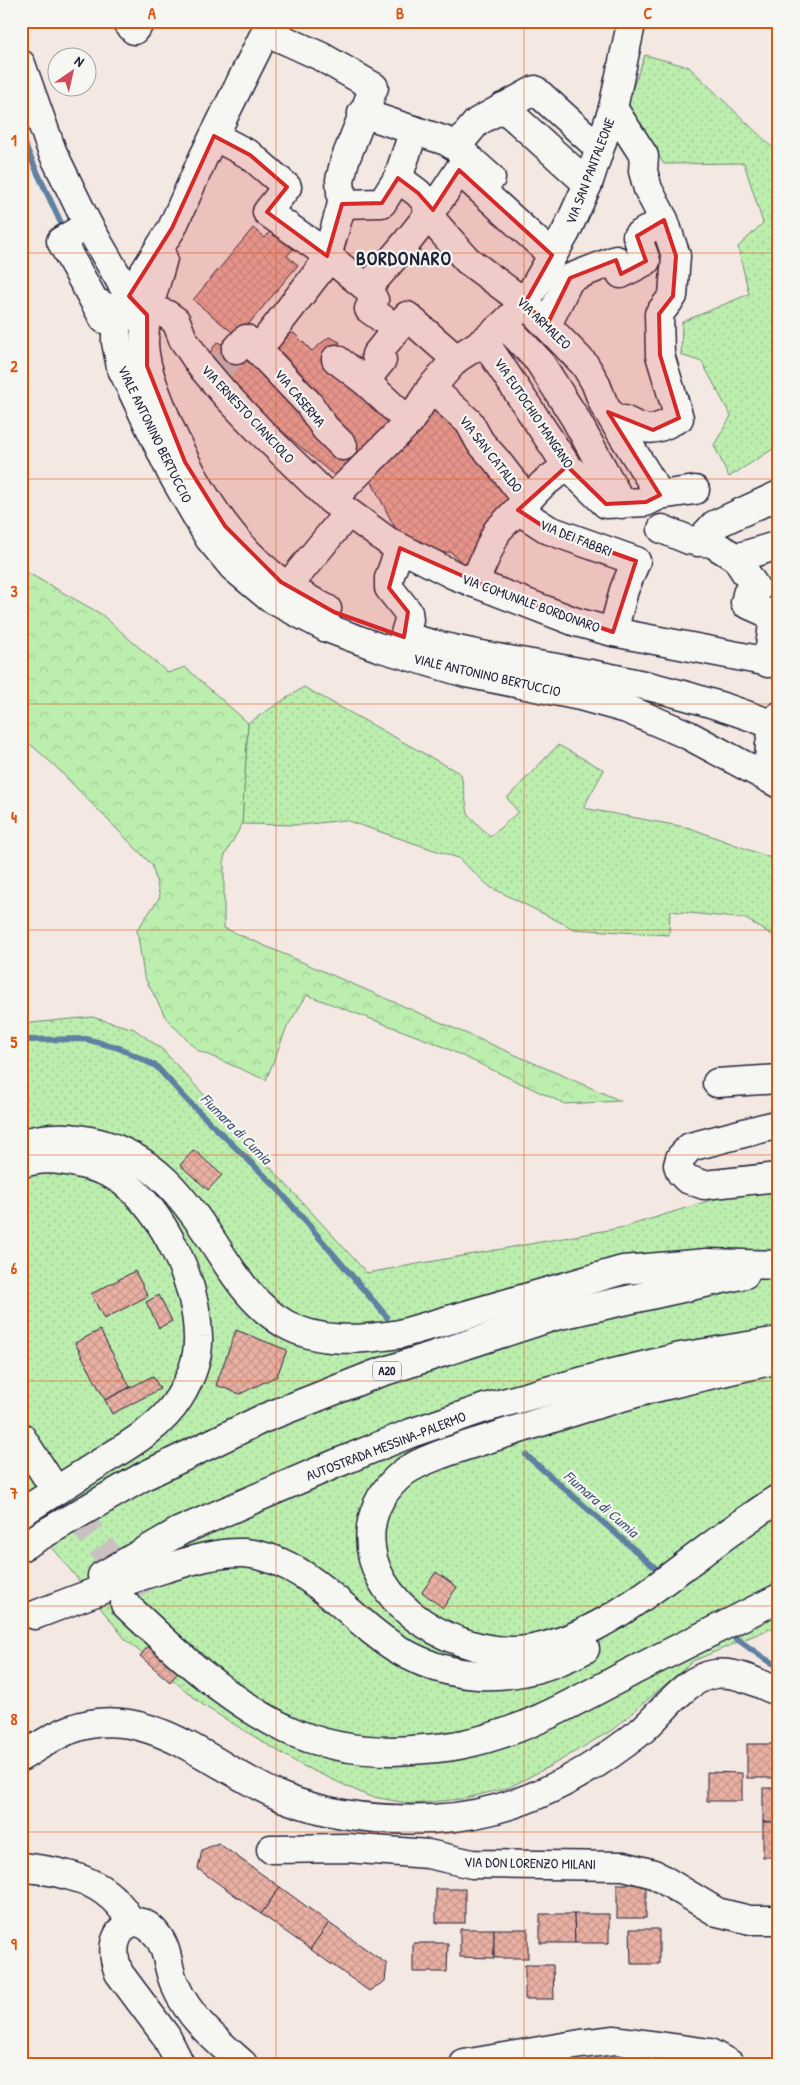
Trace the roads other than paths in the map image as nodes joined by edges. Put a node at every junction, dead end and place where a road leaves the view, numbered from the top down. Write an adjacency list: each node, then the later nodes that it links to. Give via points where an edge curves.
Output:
1 (126, 21): 2 (main road, via 134,30)
2 (141, 21)
3 (629, 21): 7 (main road, VIA SAN PANTALEONE)
4 (269, 27): 8 (main road, via 374,87); 10 (main road)
5 (21, 64): 19 (main road, via 52,151)
6 (503, 107): 11 (main road, via 535,90); 12 (main road, via 477,122); 15 (main road)
7 (613, 108): 11 (main road, VIA SAN PANTALEONE); 18 (main road, via 644,156 643,171 648,189)
8 (362, 113): 9 (main road); 16 (main road, via 340,180)
9 (414, 130): 12 (main road, via 446,142); 13 (main road)
10 (214, 136): 21 (main road, via 250,155 287,187 268,212); 25 (main road)
11 (599, 148): 15 (main road, VIA SAN PANTALEONE)
12 (461, 158): 14 (main road); 17 (main road); 20 (main road)
13 (398, 178): 16 (main road, via 382,204); 17 (main road, VIA ARMALEO, via 425,200)
14 (491, 178)
15 (588, 184): 20 (main road, VIA SAN PANTALEONE)
16 (342, 204): 21 (main road)
17 (430, 215): 22 (main road); 24 (main road, VIA ARMALEO, via 467,260)
18 (664, 220): 26 (main road, via 637,236 646,261 621,274 616,260 570,278); 35 (main road, via 676,256 673,296 659,314 660,355 679,418 653,430 639,428 624,420)
19 (88, 225): 23 (main road, via 61,240); 25 (main road)
20 (552, 255): 24 (main road, VIA SAN PANTALEONE)
21 (328, 257): 22 (main road); 36 (main road, VIA CASERMA, via 247,350 309,404 325,428)
22 (367, 288): 27 (main road, via 374,300 369,309)
23 (96, 302): 25 (main road, VIA ERNESTO CIANCIOLO); 29 (main road)
24 (525, 303): 26 (main road, VIA ARMALEO); 28 (main road, VIA SAN PANTALEONE)
25 (132, 308): 29 (main road, VIALE ANTONINO BERTUCCIO, via 116,328); 42 (main road, VIA ERNESTO CIANCIOLO, via 166,314 176,322 183,339 262,433); 54 (main road, VIALE ANTONINO BERTUCCIO, via 144,341 151,380 185,462 225,526 263,567 298,593 334,612)
26 (547, 325): 35 (main road, VIA ARMALEO, via 585,366)
27 (397, 329): 31 (main road, via 407,316); 32 (main road, via 376,355 382,360)
28 (494, 333): 31 (main road, VIA SAN PANTALEONE); 37 (main road, VIA EUTOCHIO MANGANO); 41 (main road, via 538,362)
29 (116, 342): 57 (main road, VIALE ANTONINO BERTUCCIO, via 121,368 155,440 209,538 233,566 270,598 327,628 378,647 466,673 627,708 688,735)
30 (336, 359): 32 (main road)
31 (456, 359): 33 (main road, VIA SAN PANTALEONE)
32 (365, 381): 34 (main road)
33 (432, 388): 34 (main road, VIA SAN PANTALEONE); 43 (main road, VIA SAN CATALDO, via 469,422)
34 (409, 422): 42 (main road, VIA SAN PANTALEONE)
35 (616, 426): 39 (main road, VIA ARMALEO)
36 (343, 446)
37 (567, 466): 41 (main road, VIA EUTOCHIO MANGANO, via 606,504); 43 (main road, via 543,484)
38 (695, 490): 39 (main road, VIA EUTOCHIO MANGANO)
39 (660, 494): 41 (main road, VIA EUTOCHIO MANGANO, via 646,502)
40 (779, 495): 45 (main road, via 714,525)
41 (622, 504)
42 (340, 506): 47 (main road, VIA COMUNALE BORDONARO); 49 (main road, VIA SAN PANTALEONE)
43 (523, 506): 50 (main road, via 497,531); 53 (main road, VIA DEI FABBRI, via 549,530 636,561)
44 (662, 529): 45 (main road)
45 (698, 542): 48 (main road, via 712,544)
46 (779, 545): 48 (main road)
47 (400, 548): 50 (main road, VIA COMUNALE BORDONARO); 54 (main road, via 389,578 389,588 408,612)
48 (736, 558): 51 (main road)
49 (297, 575)
50 (474, 583): 53 (main road, VIA COMUNALE BORDONARO, via 576,622)
51 (768, 587): 52 (main road, via 747,594 745,603)
52 (776, 616): 55 (main road)
53 (613, 632): 55 (main road, VIA COMUNALE BORDONARO)
54 (404, 637): 56 (main road, VIALE ANTONINO BERTUCCIO, via 472,654 636,683)
55 (774, 664)
56 (777, 722): 57 (main road, via 770,738 768,757)
57 (776, 782)
58 (779, 1079): 59 (main road)
59 (716, 1083)
60 (779, 1124): 63 (main road, via 690,1147 678,1165 687,1179 704,1185)
61 (21, 1144): 64 (main road, via 60,1136 114,1147 142,1160 187,1204 255,1301 286,1324 302,1332 322,1336 368,1339 400,1334 623,1270 707,1263)
62 (21, 1164): 70 (main road, via 44,1158 87,1165 122,1180 142,1199 176,1252 188,1286 198,1337 195,1364 168,1414 138,1439)
63 (779, 1177)
64 (779, 1266): 72 (main road, A20, via 555,1316 376,1374 262,1419 144,1476)
65 (779, 1340): 75 (main road, AUTOSTRADA MESSINA-PALERMO, via 613,1373 485,1408 411,1434 180,1531)
66 (779, 1359): 69 (main road, via 624,1396 421,1463 396,1479 377,1504 372,1519 370,1549 384,1584 418,1620 471,1646 491,1650 530,1649 565,1640 615,1616)
67 (21, 1437): 68 (main road)
68 (34, 1479)
69 (779, 1498)
70 (21, 1513)
71 (779, 1515): 75 (main road, via 615,1632 549,1666 496,1675 463,1674 421,1662 373,1631 306,1576 281,1562 244,1553 206,1556 124,1581)
72 (21, 1547)
73 (779, 1581): 74 (main road, via 524,1712 480,1727 420,1737 365,1736 334,1731 292,1717 246,1691 133,1601 177,1654 237,1701 287,1729 330,1745 362,1751 465,1744 530,1723)
74 (779, 1598)
75 (28, 1620)
76 (779, 1692): 77 (main road, via 724,1673 704,1677 684,1690 641,1731 598,1762 529,1799 464,1817 422,1820 370,1817 311,1807 266,1790 173,1739 116,1723 100,1722 73,1728)
77 (21, 1758)
78 (271, 1849): 80 (main road, VIA DON LORENZO MILANI, via 319,1847 428,1854 472,1864 624,1866 654,1874 717,1912 750,1920)
79 (21, 1867): 81 (main road, via 88,1881 124,1908)
80 (779, 1920)
81 (131, 1922): 82 (main road, via 114,1941 114,1961 119,1973 166,2036); 83 (main road, via 149,1927 158,1936 164,1945 175,1987 184,2002 201,2025)
82 (180, 2064)
83 (243, 2064)
84 (464, 2064): 85 (main road, via 615,2040 710,2053)
85 (730, 2064)

